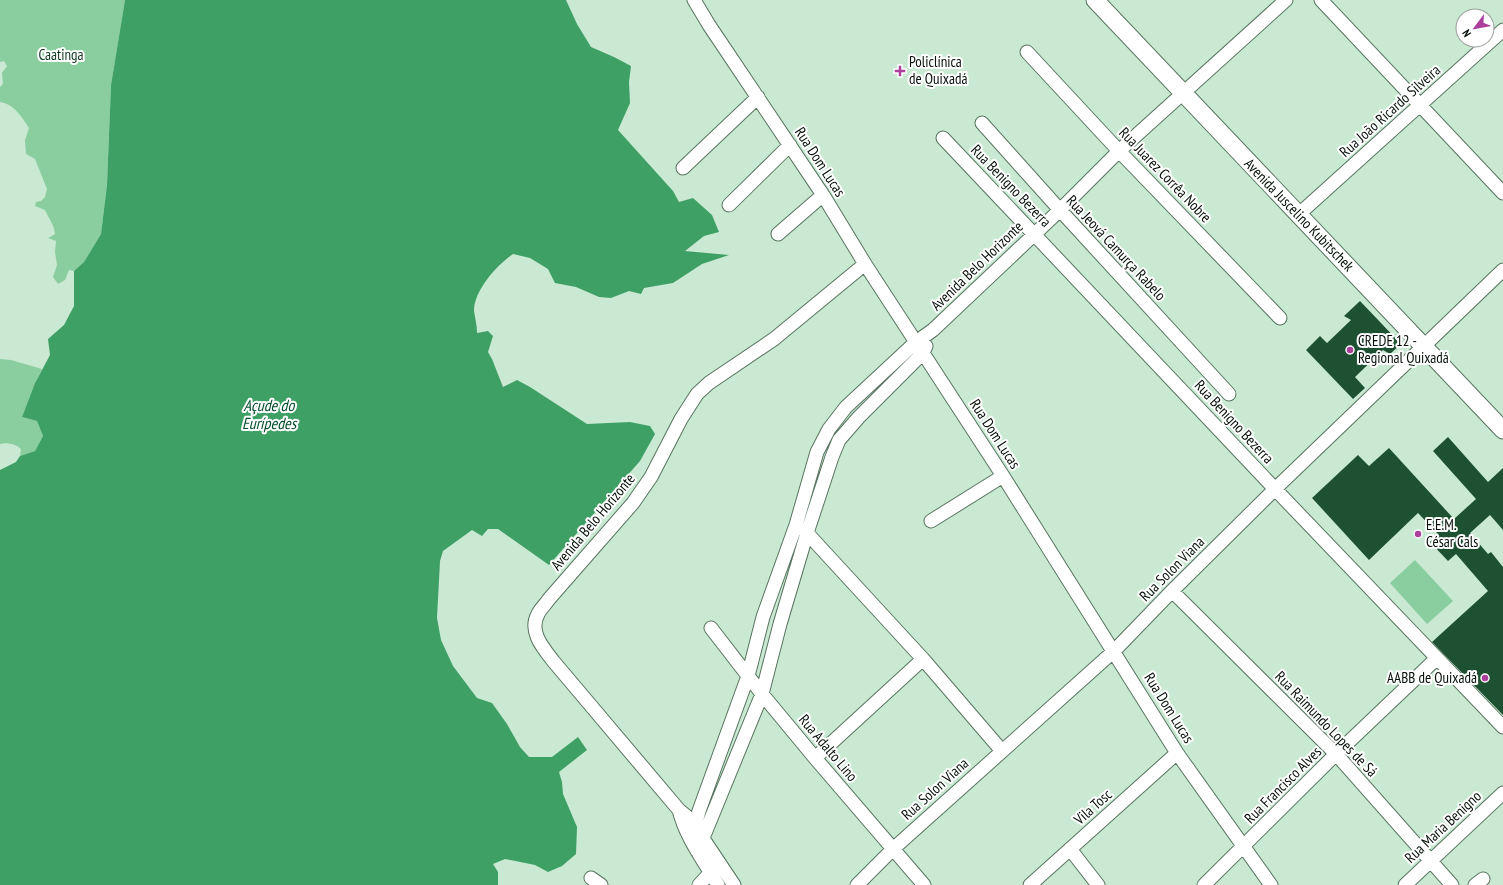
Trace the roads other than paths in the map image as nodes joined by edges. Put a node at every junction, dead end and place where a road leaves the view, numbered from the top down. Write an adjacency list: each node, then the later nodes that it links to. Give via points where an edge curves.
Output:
1 (694, 0): 8 (street, Rua Dom Lucas)
2 (1095, 0): 7 (main road, Avenida Juscelino Kubitschek)
3 (1286, 0): 7 (street, Avenida Belo Horizonte)
4 (1321, 0): 9 (street)
5 (1503, 30): 9 (street, Rua João Ricardo Silveira)
6 (1028, 52): 13 (street, Rua Juarez Corrêa Nobre)
7 (1183, 94): 13 (street, Avenida Belo Horizonte); 19 (main road, Avenida Juscelino Kubitschek)
8 (758, 97): 12 (street, Rua Dom Lucas); 14 (street)
9 (1420, 105): 15 (street); 19 (street, Rua João Ricardo Silveira)
10 (982, 123): 18 (street, Rua Jeová Camurça Rabelo)
11 (943, 138): 21 (street, Rua Benigno Bezerra)
12 (790, 145): 16 (street, Rua Dom Lucas); 17 (street)
13 (1119, 151): 18 (street, Avenida Belo Horizonte); 24 (street, Rua Juarez Corrêa Nobre)
14 (683, 168)
15 (1503, 193)
16 (823, 195): 20 (street); 22 (street, Rua Dom Lucas)
17 (729, 205)
18 (1060, 210): 21 (street, Avenida Belo Horizonte); 29 (street, Rua Jeová Camurça Rabelo)
19 (1298, 215): 27 (main road, Avenida Juscelino Kubitschek)
20 (778, 234)
21 (1034, 234): 25 (street, Avenida Belo Horizonte); 34 (street, Rua Benigno Bezerra)
22 (865, 264): 26 (street, Rua Dom Lucas); 53 (street, Avenida Belo Horizonte, via 774,339 697,394 633,503 537,615 535,625 539,642 679,810 690,819)
23 (1503, 270): 27 (street, Rua Solon Viana)
24 (1280, 318)
25 (933, 330): 26 (street, Avenida Belo Horizonte); 28 (street, Avenida Belo Horizonte)
26 (916, 342): 28 (street, Rua Dom Lucas); 30 (street, Avenida Belo Horizonte, via 846,407)
27 (1425, 346): 31 (main road, Avenida Juscelino Kubitschek); 34 (street, Rua Solon Viana)
28 (923, 353): 32 (street, Avenida Belo Horizonte); 33 (street, Rua Dom Lucas)
29 (1229, 394)
30 (829, 429): 32 (street); 36 (street, Avenida Belo Horizonte, via 817,452)
31 (1503, 430)
32 (839, 440): 37 (street, Avenida Belo Horizonte)
33 (1003, 476): 35 (street); 42 (street, Rua Dom Lucas)
34 (1276, 489): 38 (street, Rua Solon Viana); 43 (street, Rua Benigno Bezerra)
35 (931, 521)
36 (796, 525): 37 (street); 39 (street, Avenida Belo Horizonte)
37 (807, 533): 40 (street, Avenida Belo Horizonte); 44 (street)
38 (1172, 591): 42 (street, Rua Solon Viana); 50 (street, Rua Raimundo Lopes de Sá)
39 (763, 617): 40 (street); 45 (street, Avenida Belo Horizonte)
40 (780, 624): 46 (street, Avenida Belo Horizonte)
41 (711, 628): 45 (street, Rua Adalto Lino)
42 (1114, 651): 48 (street, Rua Solon Viana); 49 (street, Rua Dom Lucas)
43 (1437, 658): 47 (street, Rua Benigno Bezerra); 50 (street, Rua Francisco Alves)
44 (923, 660): 48 (street); 51 (street)
45 (748, 676): 46 (street, Rua Adalto Lino); 53 (street, Avenida Belo Horizonte)
46 (762, 694): 51 (street, Rua Adalto Lino); 54 (street, Avenida Belo Horizonte)
47 (1503, 726)
48 (1002, 752): 56 (street, Rua Solon Viana)
49 (1177, 753): 55 (street, Rua Dom Lucas); 57 (street, Vila Tosc)
50 (1336, 754): 55 (street, Rua Francisco Alves); 60 (street, Rua Raimundo Lopes de Sá)
51 (815, 758): 56 (street, Rua Adalto Lino)
52 (1503, 793): 60 (street, Rua Maria Benigno)
53 (693, 832): 54 (street); 58 (street)
54 (703, 838): 58 (street, Avenida Belo Horizonte); 59 (street)
55 (1244, 846): 69 (street, Rua Francisco Alves); 70 (street, Rua Dom Lucas)
56 (894, 848): 65 (street, Rua Solon Viana); 66 (street, Rua Adalto Lino)
57 (1070, 849): 67 (street, Vila Tosc); 68 (street)
58 (697, 850): 61 (street)
59 (718, 859): 61 (street); 64 (street)
60 (1431, 860): 71 (street, Rua Maria Benigno); 72 (street, Rua Raimundo Lopes de Sá)
61 (710, 872): 62 (street); 63 (street)
62 (699, 885)
63 (718, 885)
64 (734, 885)
65 (857, 885)
66 (924, 885)
67 (1030, 885)
68 (1098, 885)
69 (1204, 885)
70 (1271, 885)
71 (1404, 885)
72 (1452, 885)

